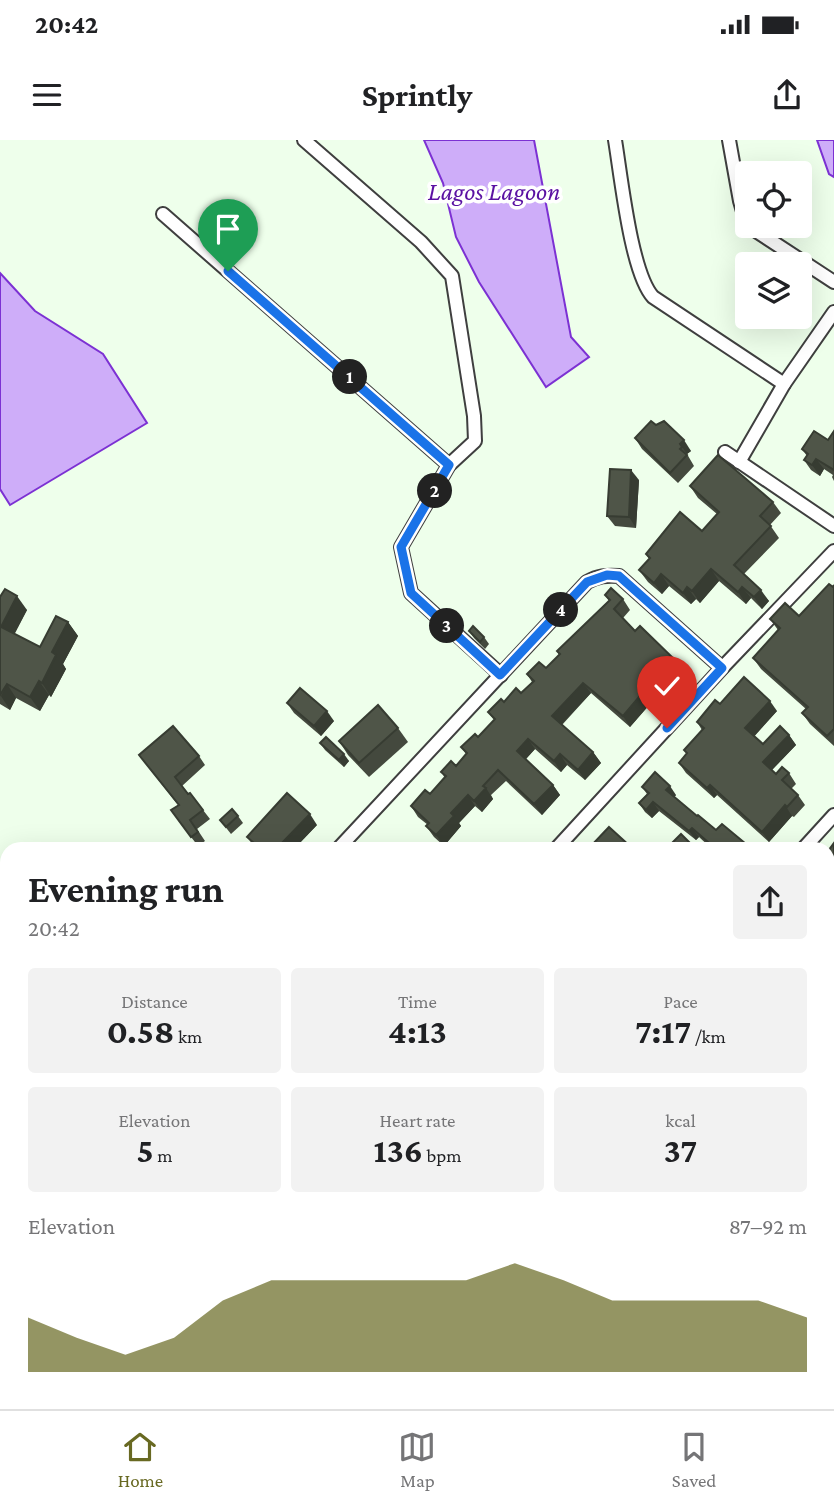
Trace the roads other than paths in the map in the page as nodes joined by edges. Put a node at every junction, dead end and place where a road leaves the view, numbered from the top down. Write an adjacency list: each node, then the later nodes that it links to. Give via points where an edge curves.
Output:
1 (304, 140): 10 (street, via 421,242 452,276 475,441)
2 (615, 140): 7 (street, via 645,288)
3 (729, 140): 5 (street, via 747,225)
4 (163, 214): 10 (street)
5 (834, 282)
6 (834, 312): 7 (street)
7 (784, 384): 9 (street)
8 (725, 452): 9 (street)
9 (739, 462): 11 (street)
10 (449, 465): 14 (street, via 401,547 411,593)
11 (834, 526)
12 (834, 551): 13 (street)
13 (722, 668): 14 (street, via 619,576 607,575 587,582); 17 (street)
14 (500, 675): 16 (street)
15 (834, 816): 18 (street)
16 (345, 842)
17 (562, 842)
18 (810, 842)

